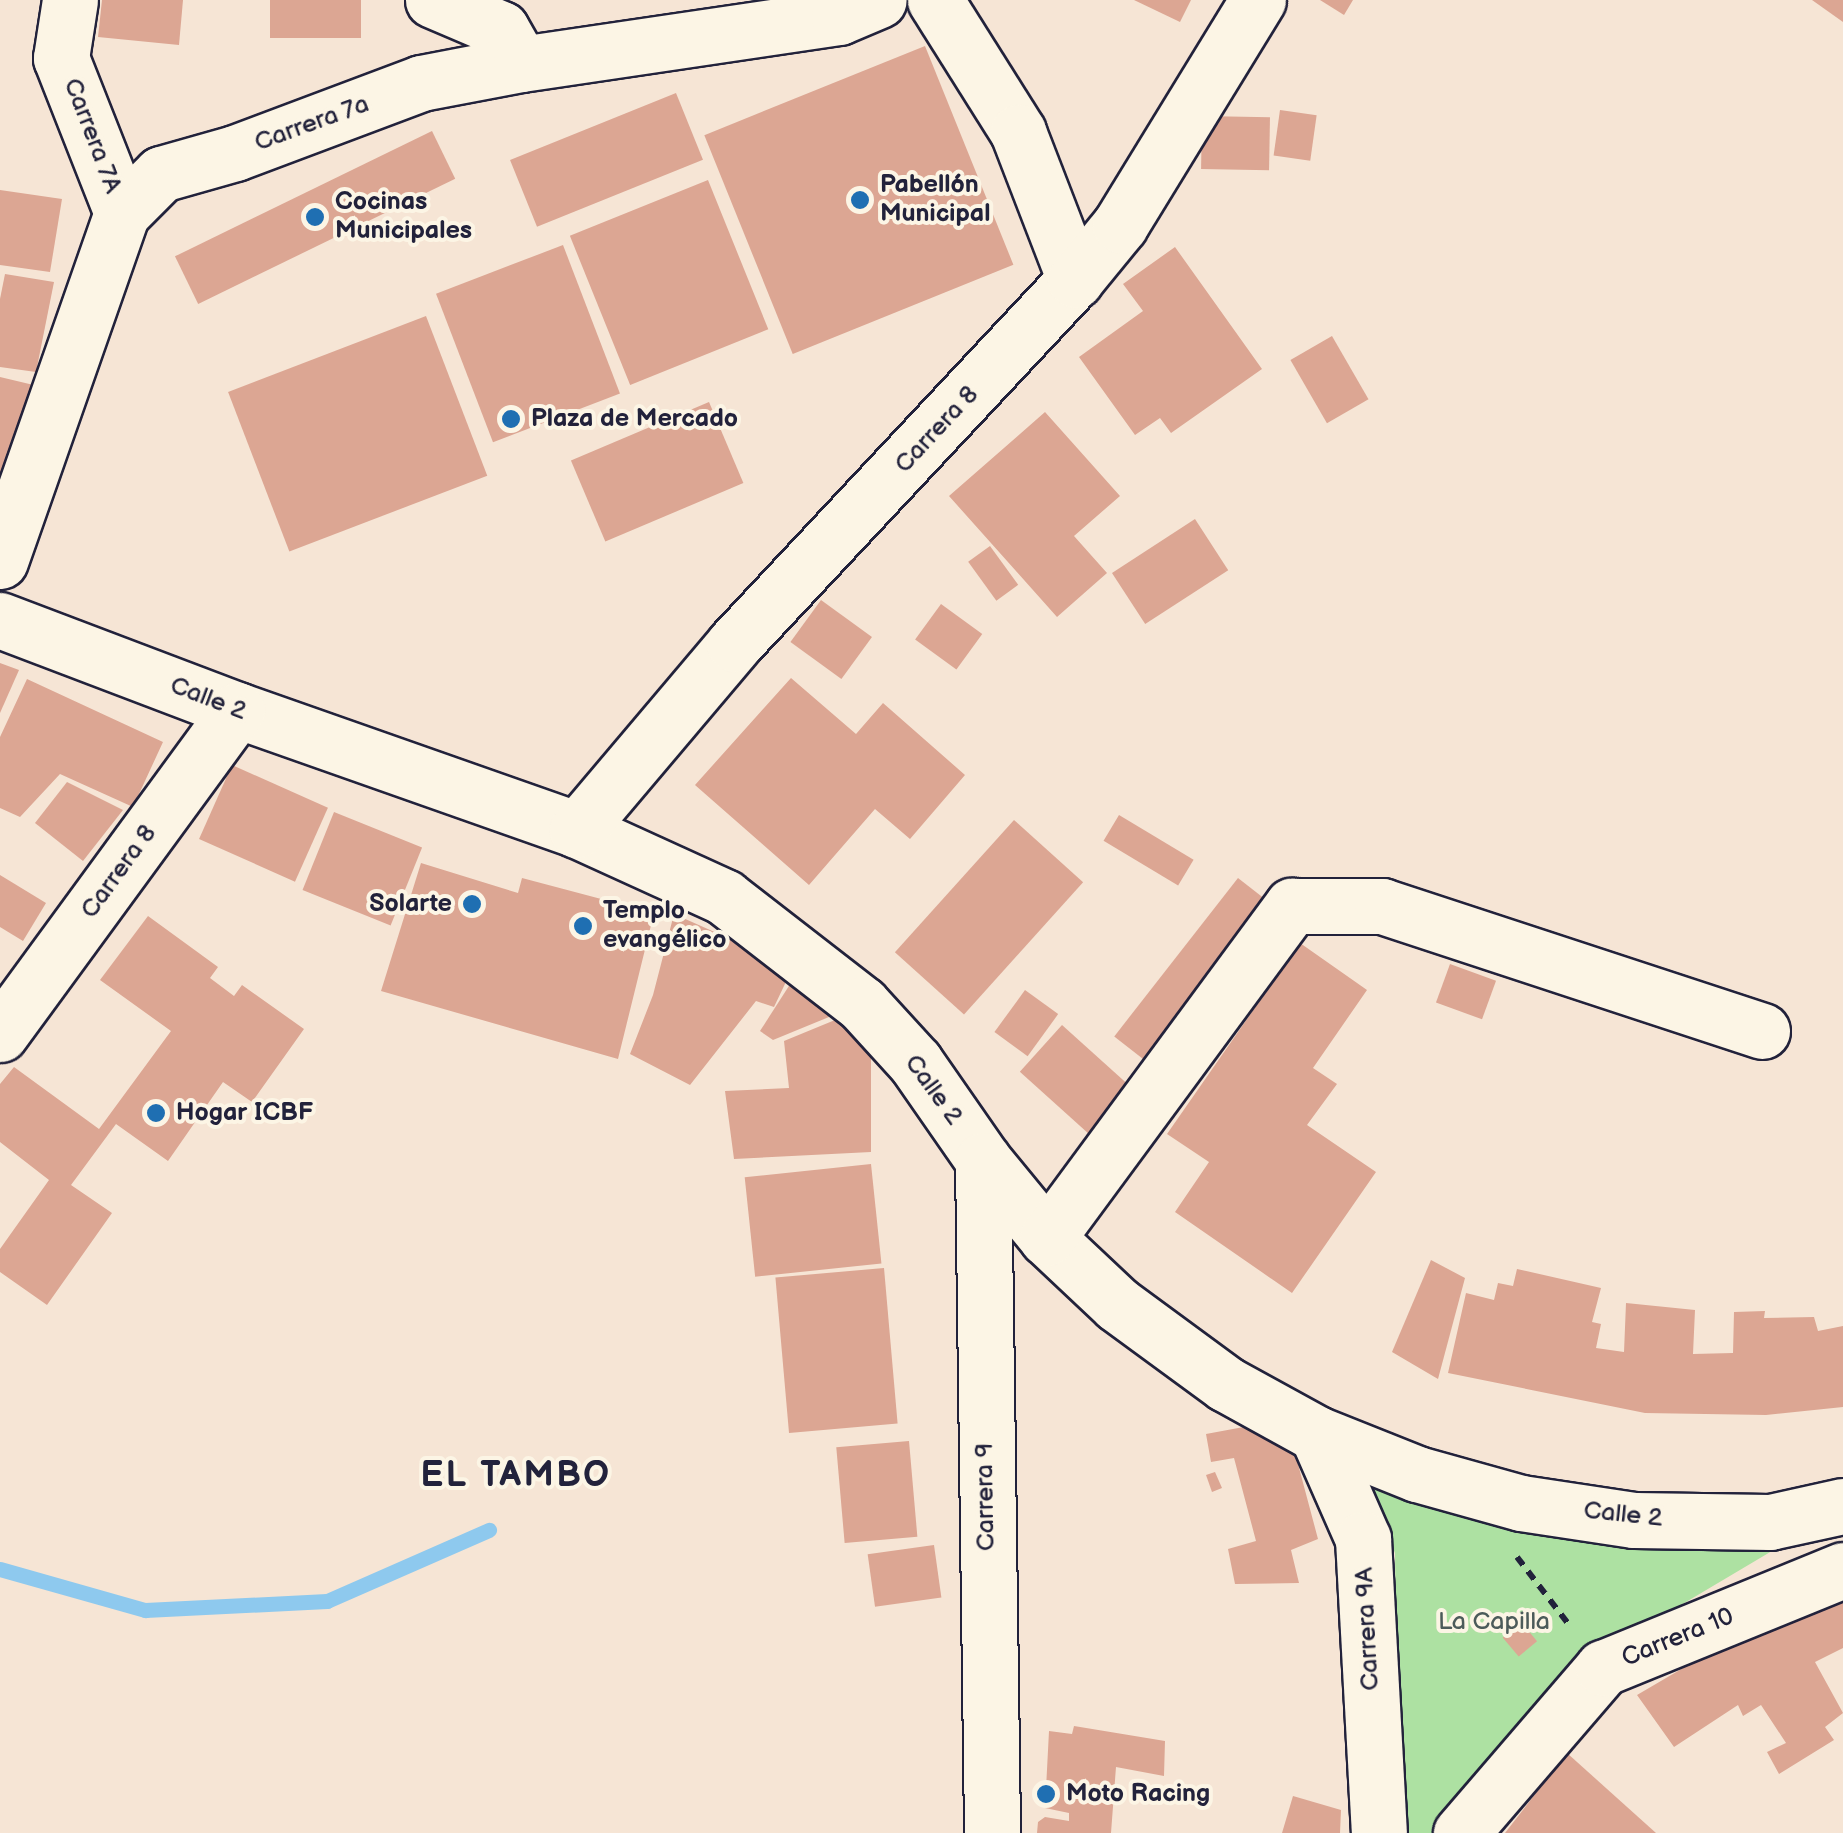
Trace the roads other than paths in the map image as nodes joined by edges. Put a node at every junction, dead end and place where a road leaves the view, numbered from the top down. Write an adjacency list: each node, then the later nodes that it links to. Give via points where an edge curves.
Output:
1 (70, 0): 7 (street, Carrera 7A, via 61,58)
2 (433, 0): 6 (street, via 501,29)
3 (878, 0): 6 (street, Carrera 7a, via 839,17)
4 (936, 0): 8 (street, via 1018,132)
5 (1258, 0): 8 (street, Carrera 8, via 1120,225)
6 (521, 64): 7 (street, Carrera 7a, via 421,83 161,174)
7 (122, 213): 9 (street, Carrera 7a)
8 (1075, 280): 12 (street, Carrera 8, via 734,644)
9 (0, 561)
10 (0, 620): 11 (street, Calle 2)
11 (237, 710): 12 (street, Calle 2); 14 (street, Carrera 8)
12 (577, 830): 15 (street, Calle 2, via 724,897 862,1004 915,1062)
13 (1762, 1030): 16 (street, via 1382,906 1292,906)
14 (0, 1034)
15 (983, 1160): 16 (street, Calle 2); 20 (street, Carrera 9)
16 (1047, 1238): 17 (street, Calle 2, via 1116,1304 1226,1384)
17 (1317, 1434): 18 (street, Calle 2, via 1521,1503 1634,1520 1770,1522); 21 (street, Carrera 9A, via 1363,1539)
18 (1843, 1506)
19 (1843, 1570): 22 (street, Carrera 10, via 1603,1668)
20 (992, 1833)
21 (1379, 1833)
22 (1461, 1833)

